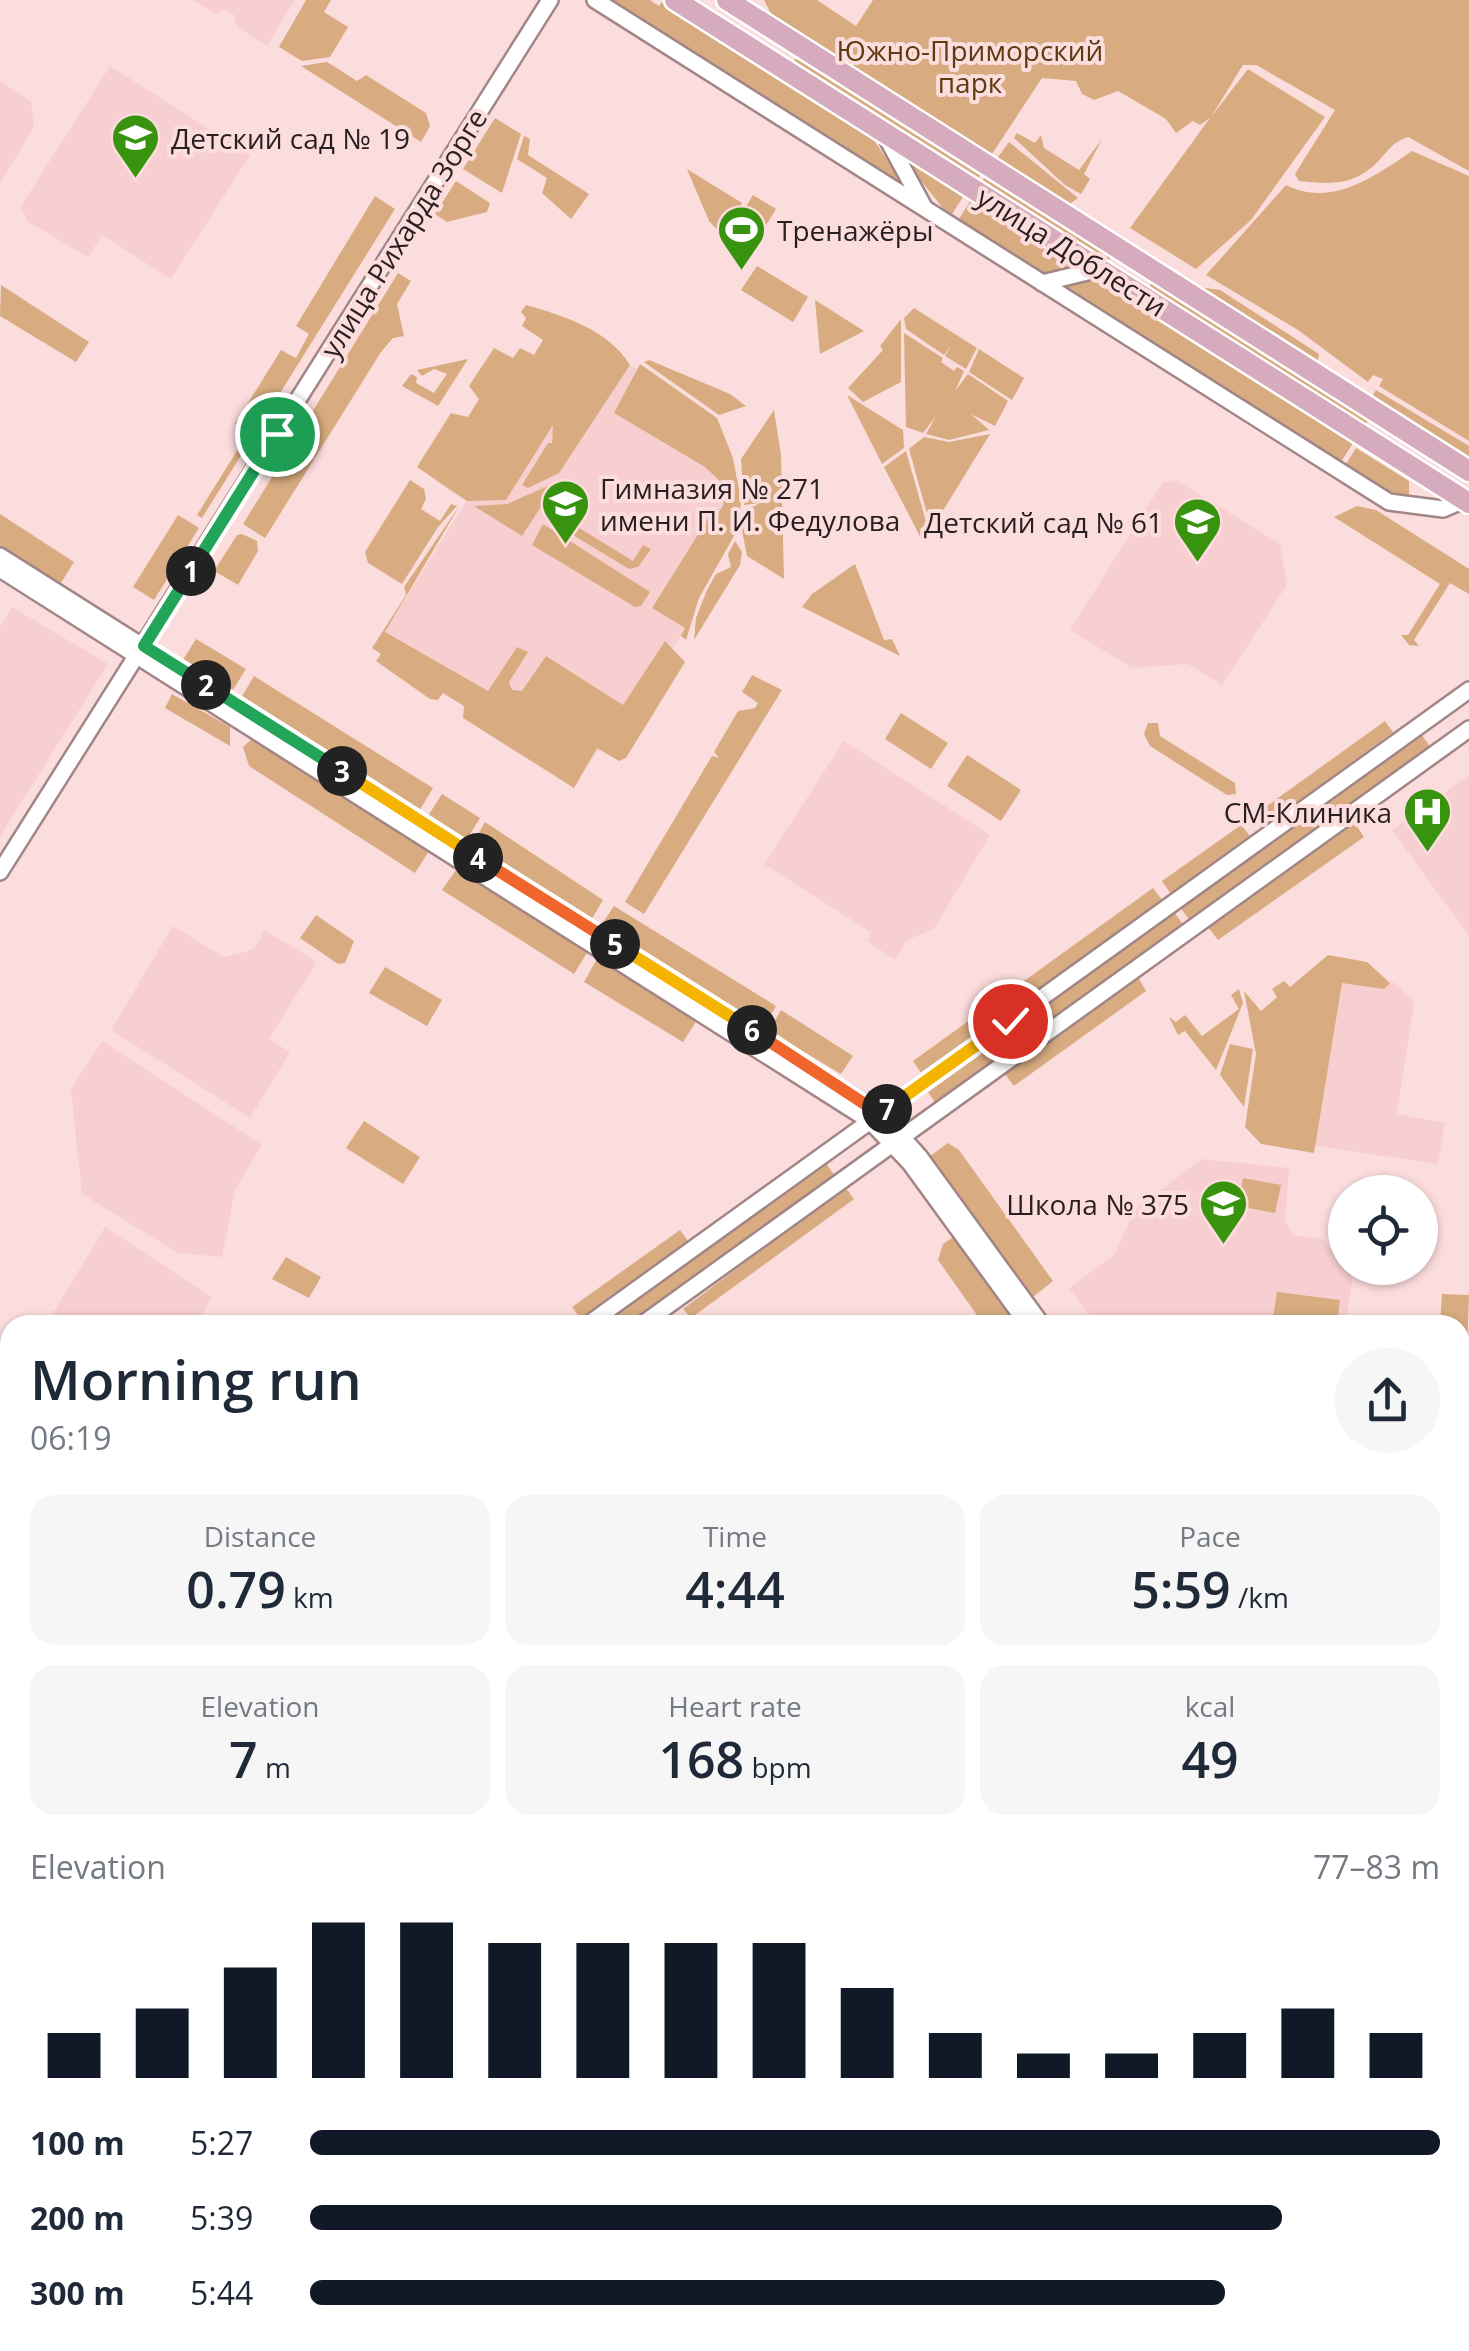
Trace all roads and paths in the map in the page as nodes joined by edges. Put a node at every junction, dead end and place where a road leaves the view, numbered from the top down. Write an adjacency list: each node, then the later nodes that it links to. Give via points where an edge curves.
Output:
1 (550, 0): 20 (street, улица Рихарда Зорге)
2 (595, 0): 10 (street)
3 (674, 0): 7 (main road, улица Доблести)
4 (727, 0): 5 (main road, улица Доблести)
5 (774, 29): 6 (main road, улица Доблести); 7 (main road, via 775,42)
6 (804, 48): 8 (main road, via 789,58); 11 (main road, улица Доблести)
7 (758, 52): 8 (main road, улица Доблести)
8 (788, 71): 9 (main road, улица Доблести)
9 (884, 132): 10 (street); 12 (main road, улица Доблести)
10 (924, 208): 14 (street)
11 (1115, 248): 12 (main road, via 1118,260); 13 (main road, улица Доблести)
12 (1101, 270): 14 (street); 15 (main road, улица Доблести)
13 (1158, 274): 15 (main road, via 1142,284); 16 (main road, улица Доблести)
14 (1042, 283): 17 (street, via 1389,502 1443,509)
15 (1143, 296): 17 (main road, улица Доблести)
16 (1469, 471)
17 (1466, 501)
18 (0, 556): 20 (street)
19 (0, 569): 20 (street)
20 (141, 650): 23 (street, улица Рихарда Зорге); 24 (street)
21 (1469, 690): 24 (street)
22 (1469, 729): 25 (street)
23 (0, 872)
24 (876, 1117): 25 (street); 26 (street)
25 (898, 1140): 27 (street); 28 (street); 29 (street)
26 (601, 1315)
27 (654, 1315)
28 (1021, 1315)
29 (1034, 1315)

